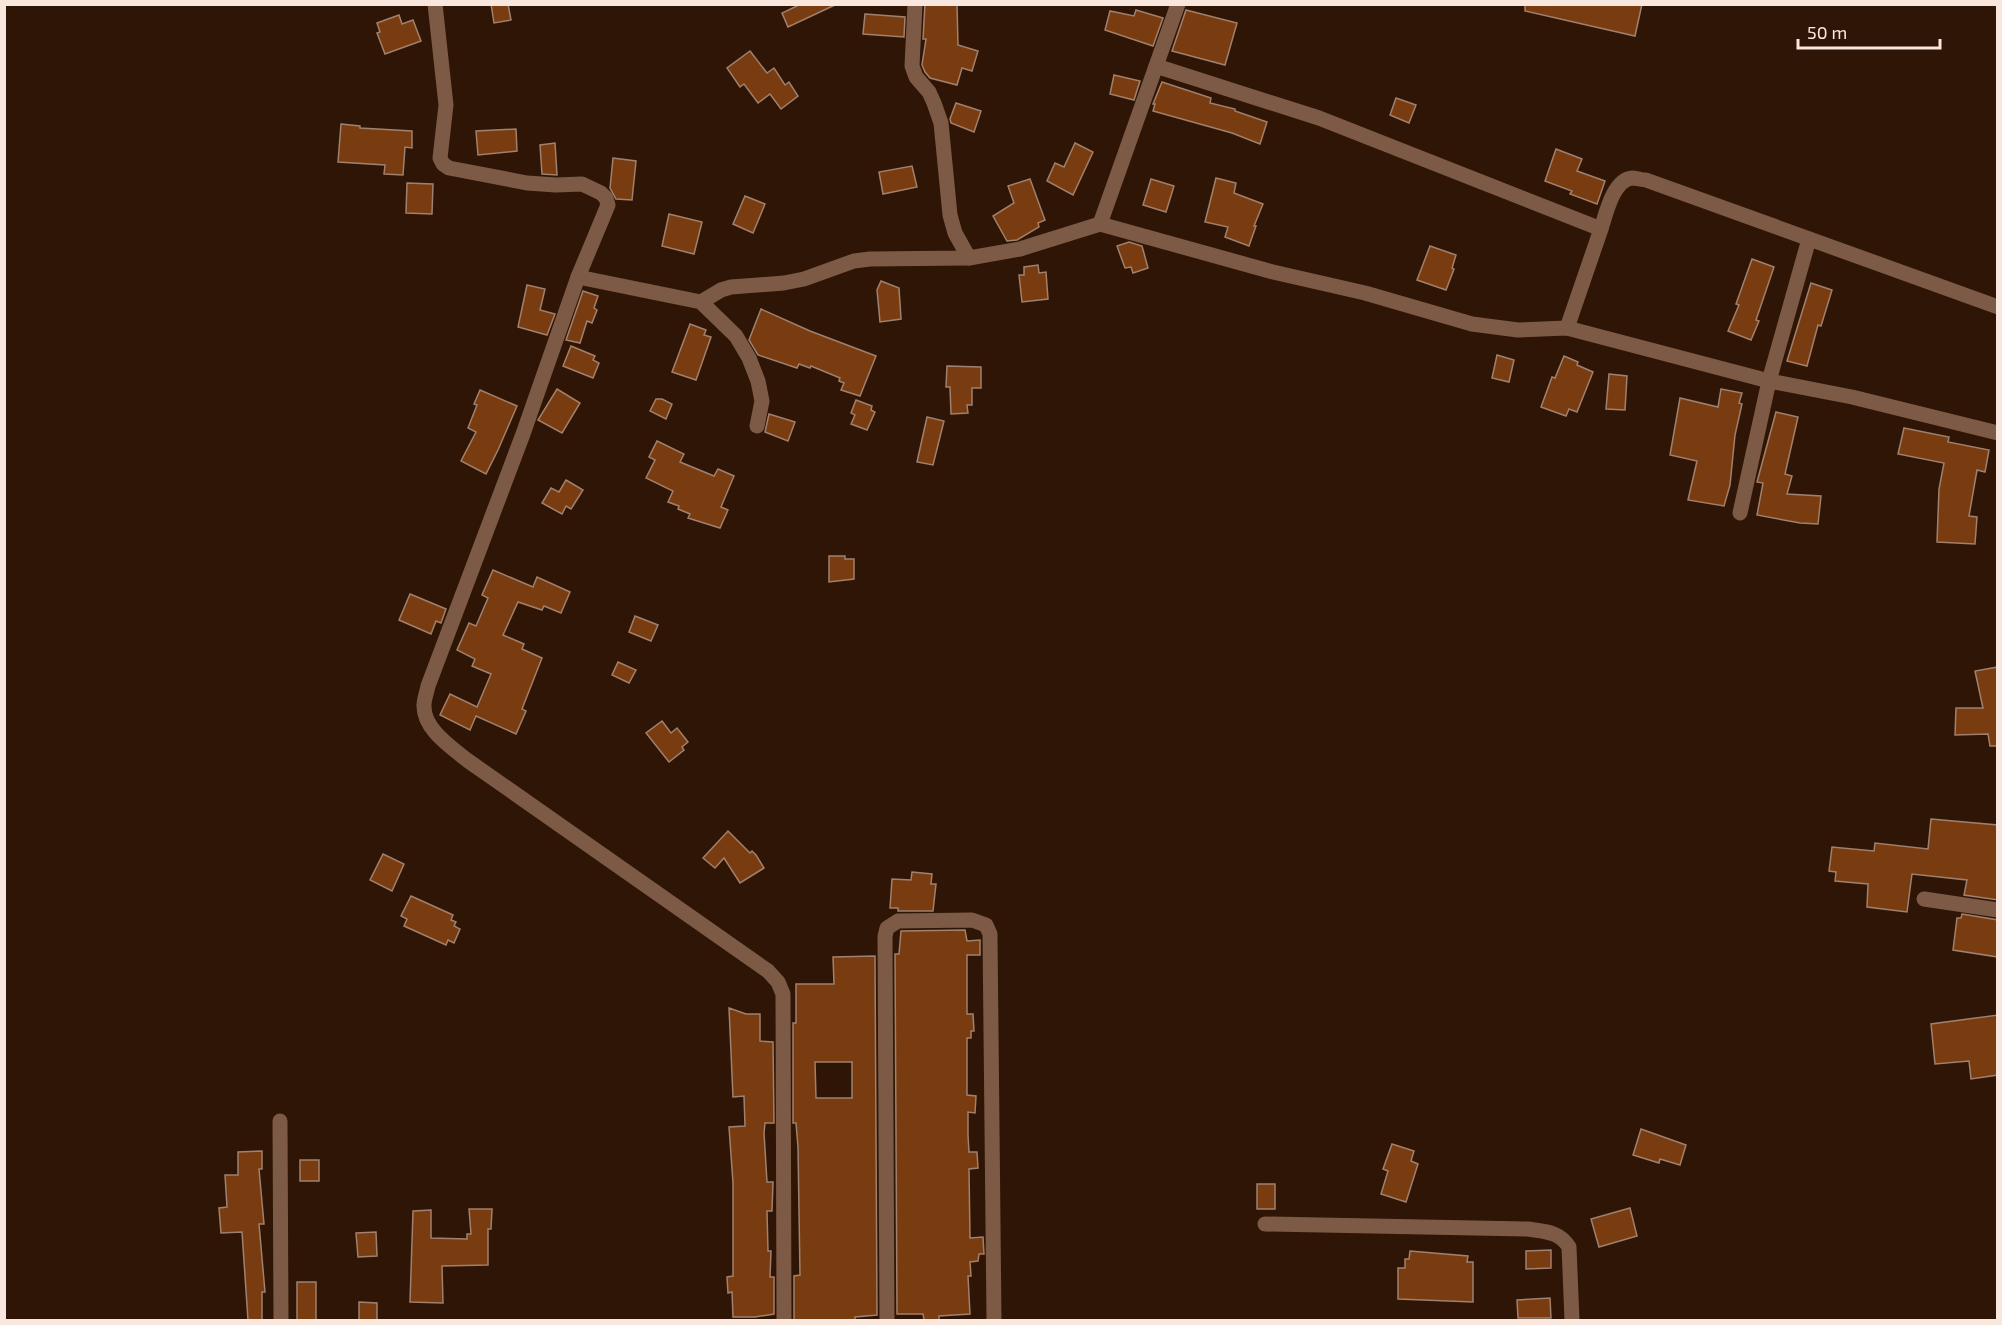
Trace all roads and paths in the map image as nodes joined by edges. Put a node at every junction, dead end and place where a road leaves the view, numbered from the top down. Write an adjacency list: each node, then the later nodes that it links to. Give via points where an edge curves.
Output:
1 (435, 4): 9 (street, via 446,105 440,150 443,164 527,183 582,184 601,193 608,205)
2 (915, 4): 8 (street, via 912,66 929,92 941,123 950,215)
3 (1178, 4): 4 (street)
4 (1156, 66): 5 (street); 6 (street, via 1318,118)
5 (1100, 224): 8 (street, via 1020,249); 12 (street, via 1472,324 1518,330)
6 (1601, 229): 7 (street, via 1611,198 1620,183 1631,178); 12 (street)
7 (1809, 239): 11 (street); 13 (street)
8 (969, 258): 10 (street, via 854,261 794,281 731,287)
9 (578, 277): 10 (street); 22 (street, via 428,686 426,718 439,736 467,760 768,971 778,982 783,994)
10 (701, 302): 14 (street, via 736,336 749,358 762,401)
11 (1998, 307)
12 (1567, 328): 13 (street)
13 (1769, 381): 15 (street); 16 (street)
14 (757, 426)
15 (1998, 433)
16 (1740, 513)
17 (1924, 899): 18 (street)
18 (1998, 910)
19 (280, 1120): 21 (street)
20 (1265, 1224): 25 (street, via 1528,1229 1555,1234 1569,1246)
21 (281, 1320)
22 (784, 1320)
23 (887, 1320): 24 (street, via 885,936 887,928 898,921 972,920 986,925 990,934)
24 (994, 1320)
25 (1572, 1320)

